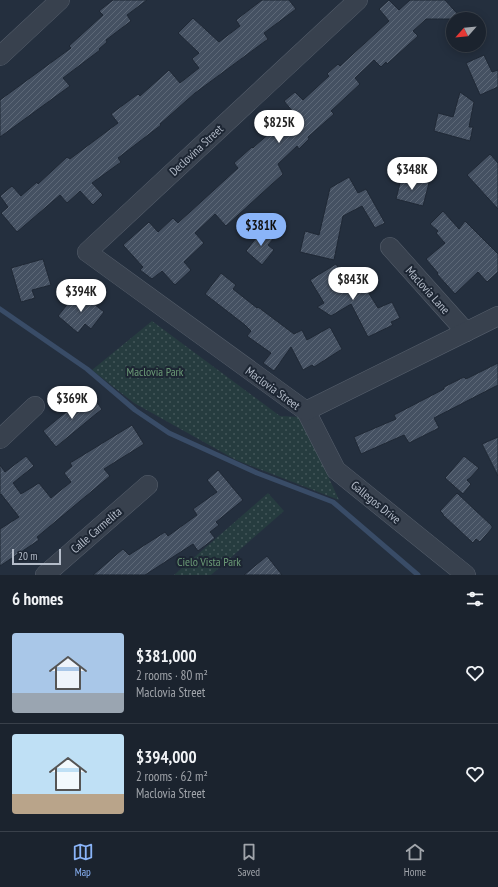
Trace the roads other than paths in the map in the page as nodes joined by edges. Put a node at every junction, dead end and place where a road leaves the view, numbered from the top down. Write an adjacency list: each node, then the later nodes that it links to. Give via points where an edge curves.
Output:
1 (60, 0): 3 (street)
2 (358, 0): 5 (street, Declovina Street)
3 (0, 56)
4 (390, 247): 7 (street, Maclovia Lane)
5 (87, 252): 9 (street, Maclovia Street)
6 (498, 316): 7 (street, Maclovia Street)
7 (466, 332): 9 (street, Maclovia Street)
8 (35, 406): 10 (street)
9 (306, 412): 13 (street, Gallegos Drive, via 336,470)
10 (0, 439)
11 (148, 485): 12 (street, Calle Carmelita)
12 (45, 575)
13 (466, 575)

